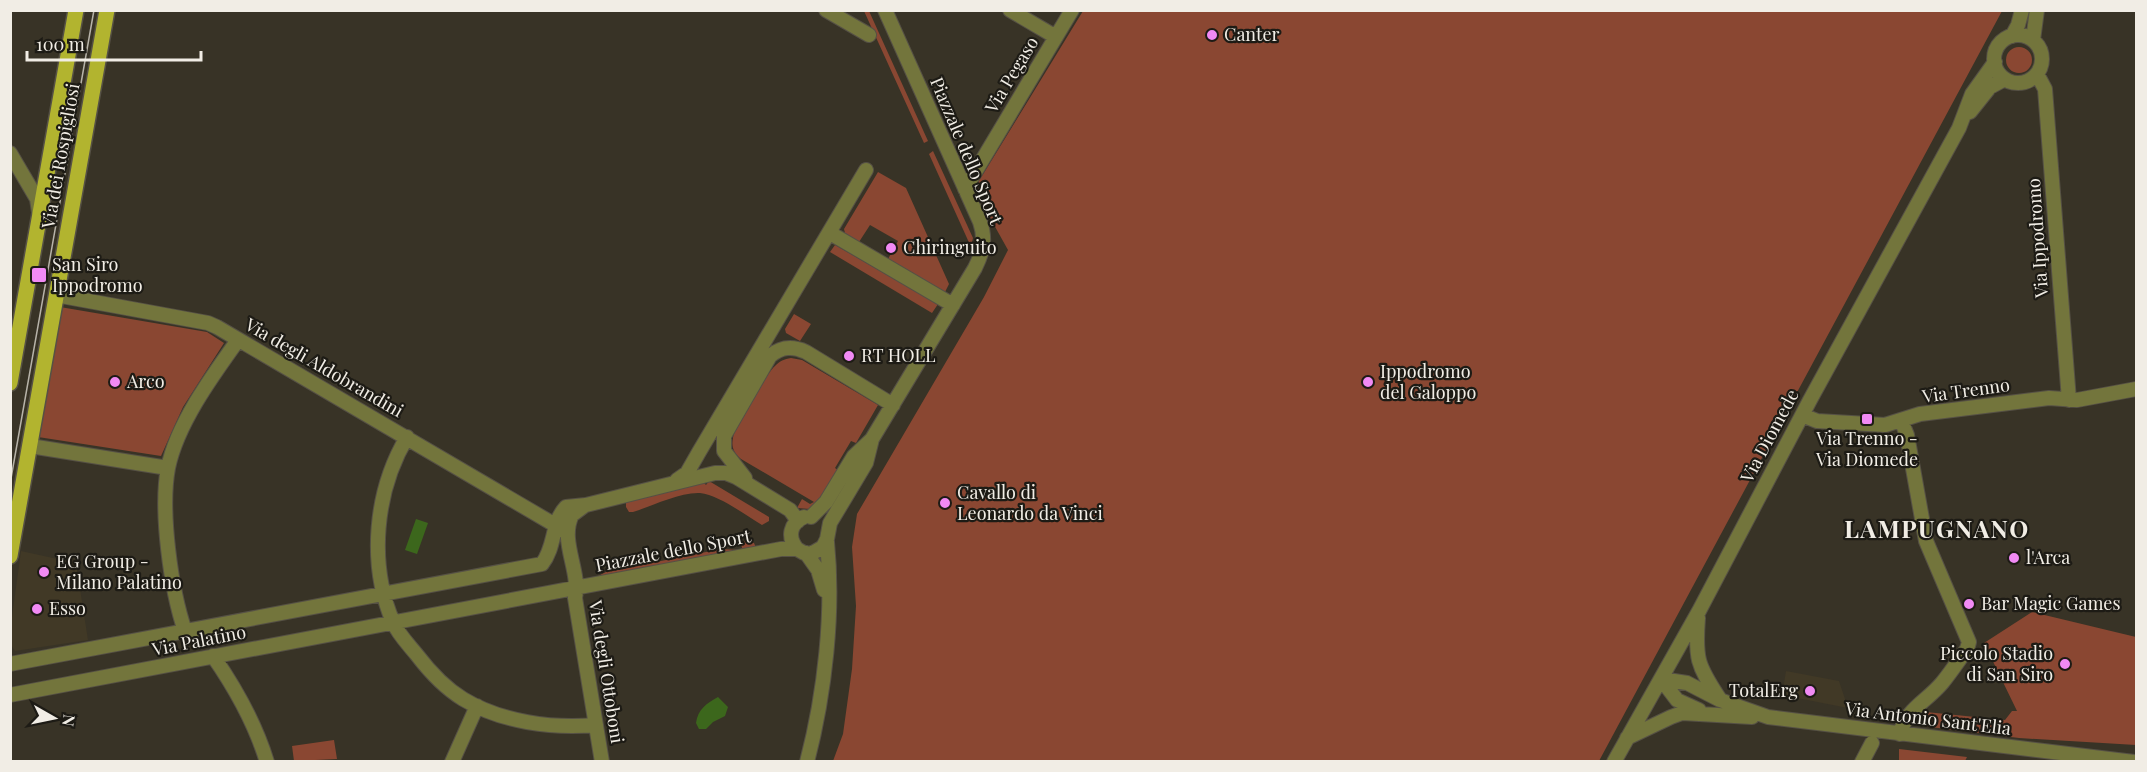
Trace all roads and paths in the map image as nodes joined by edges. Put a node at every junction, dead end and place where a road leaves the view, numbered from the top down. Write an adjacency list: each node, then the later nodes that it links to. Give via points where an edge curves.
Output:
1 (76, 10): 18 (main road, Via dei Rospigliosi)
2 (107, 10): 24 (main road, Via dei Rospigliosi)
3 (826, 10): 9 (street)
4 (885, 10): 21 (street, Piazzale dello Sport)
5 (1010, 10): 11 (street)
6 (1072, 10): 11 (street, Via Pegaso)
7 (2022, 10): 10 (street)
8 (2037, 10): 12 (street)
9 (869, 35)
10 (2012, 36): 12 (street); 13 (street, via 1998,46)
11 (1056, 37): 21 (street, Via Pegaso)
12 (2033, 40): 14 (street, via 2042,58)
13 (1995, 62): 15 (street); 16 (street, Via Diomede, via 1972,94)
14 (2037, 74): 15 (street, via 2022,83); 29 (street, Via Ippodromo, via 2045,89)
15 (2005, 79): 16 (street, Via Diomede, via 1990,87)
16 (1959, 128): 31 (street, Via Diomede)
17 (10, 153): 20 (street)
18 (49, 167): 20 (street, via 42,174); 22 (main road, Via dei Rospigliosi)
19 (866, 170): 23 (street)
20 (24, 173): 22 (street)
21 (965, 189): 25 (street, Piazzale dello Sport, via 982,228 984,243 978,262)
22 (40, 217): 27 (main road, Via dei Rospigliosi)
23 (830, 233): 25 (street); 37 (street, via 687,473)
24 (56, 295): 26 (street, Via degli Aldobrandini, via 208,323); 35 (main road, Via dei Rospigliosi)
25 (952, 305): 30 (street, Piazzale dello Sport)
26 (238, 340): 33 (street, Via degli Aldobrandini); 36 (street, via 198,399)
27 (10, 383)
28 (2136, 389): 29 (street, Via Trenno)
29 (2069, 400): 32 (street, Via Trenno, via 2038,399 1920,414)
30 (893, 405): 34 (street, Piazzale dello Sport); 38 (street, via 806,352 790,348 777,351 770,356 724,436 724,451)
31 (1802, 415): 32 (street, Via Trenno, via 1817,421 1885,425); 51 (street, Via Diomede)
32 (1901, 420): 63 (street, via 1926,541 1969,642 1940,686 1911,711)
33 (407, 437): 41 (street, Via degli Aldobrandini); 49 (street, via 387,481 379,516)
34 (872, 439): 40 (street, Piazzale dello Sport, via 854,456 826,502); 43 (street, Piazzale dello Sport, via 866,463 830,523)
35 (30, 446): 36 (street); 45 (main road, Via dei Rospigliosi)
36 (168, 468): 53 (street, via 170,561)
37 (675, 482): 38 (street, via 722,472); 39 (street)
38 (751, 486): 40 (street)
39 (586, 505): 41 (street, via 566,507); 42 (street, via 572,514)
40 (804, 519): 43 (street, via 823,522); 44 (street, via 793,526 791,535 793,544)
41 (555, 523): 42 (street); 49 (street, Via Palatino, via 551,550 542,564)
42 (567, 532): 46 (street, Piazzale dello Sport)
43 (827, 537): 44 (street, Piazzale dello Sport, via 818,552); 50 (street)
44 (802, 551): 47 (street, Piazzale dello Sport, via 781,549); 50 (street, via 823,582)
45 (10, 556)
46 (573, 572): 47 (street, Piazzale dello Sport); 48 (street, via 561,578)
47 (577, 588): 48 (street, Via Palatino); 62 (street, Via degli Ottoboni, via 575,598)
48 (555, 592): 52 (street, Via Palatino)
49 (384, 594): 52 (street); 53 (street, Via Palatino)
50 (828, 606): 71 (street, via 819,708)
51 (1699, 611): 56 (street, Via Diomede); 58 (street, via 1699,665)
52 (393, 622): 54 (street, Via Palatino); 59 (street, via 426,668)
53 (185, 631): 55 (street, Via Palatino)
54 (213, 656): 57 (street, Via Palatino); 68 (street, via 242,702)
55 (10, 664)
56 (1661, 679): 58 (street, Via Antonio Sant'Elia, via 1687,683); 60 (street, via 1677,700); 64 (street, Via Diomede)
57 (10, 695)
58 (1720, 700): 61 (street, Via Antonio Sant'Elia)
59 (477, 706): 62 (street, via 539,724); 69 (street)
60 (1716, 715): 61 (street); 64 (street, via 1682,713)
61 (1768, 717): 63 (street, Via Antonio Sant'Elia)
62 (596, 725): 70 (street, Via degli Ottoboni)
63 (1900, 734): 66 (street, Via Antonio Sant'Elia)
64 (1627, 738): 72 (street, Via Diomede)
65 (1872, 743): 73 (street)
66 (2036, 756): 67 (street, Via Antonio Sant'Elia)
67 (2110, 760): 74 (street, Via Antonio Sant'Elia)
68 (267, 762)
69 (452, 762)
70 (602, 762)
71 (807, 762)
72 (1614, 762)
73 (1862, 762)
74 (2134, 762)

